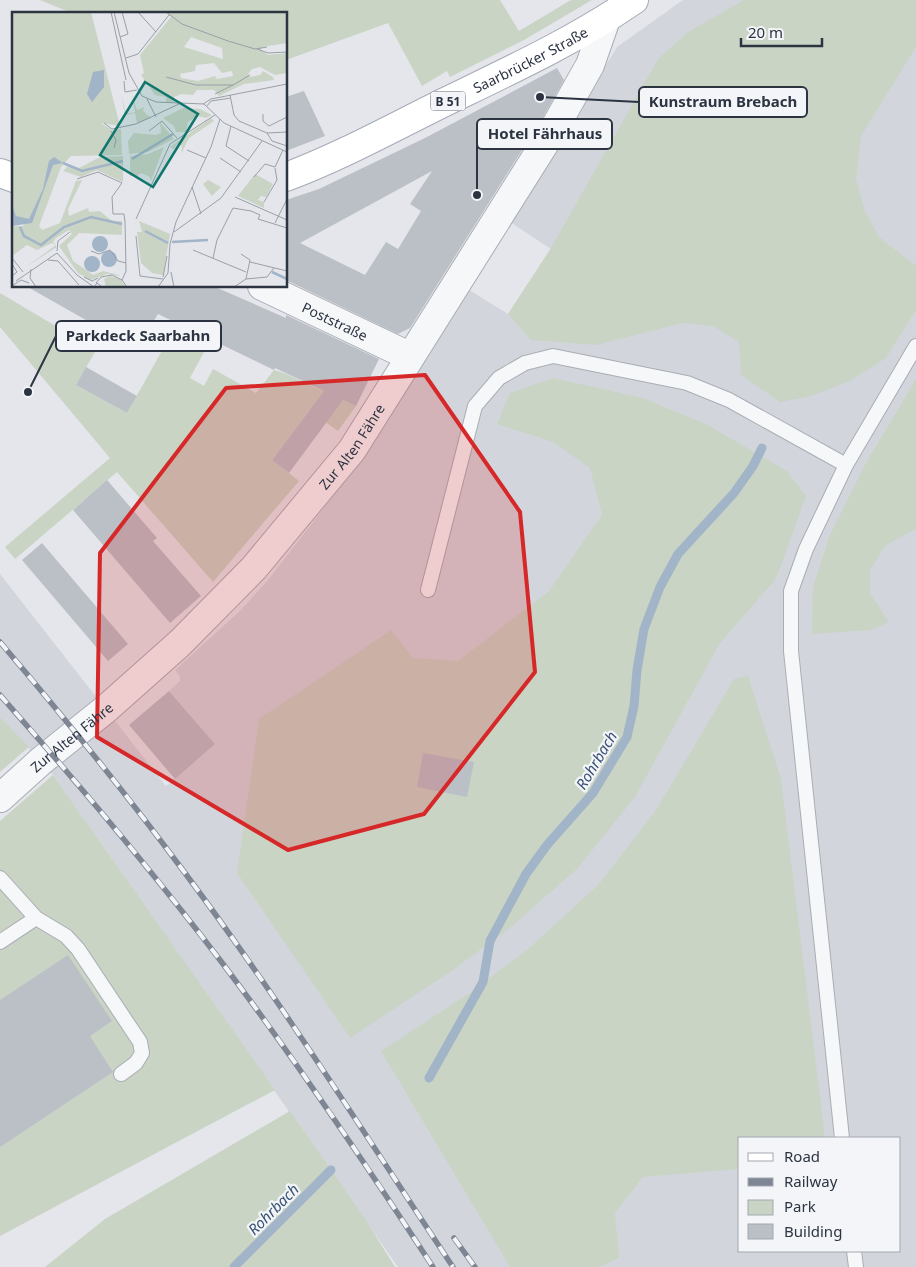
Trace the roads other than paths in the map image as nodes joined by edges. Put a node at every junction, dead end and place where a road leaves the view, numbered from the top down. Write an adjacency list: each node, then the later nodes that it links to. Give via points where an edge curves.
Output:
1 (634, 0): 2 (main road, Saarbrücker Straße / B 51)
2 (606, 19): 4 (main road, Saarbrücker Straße / B 51, via 359,145); 8 (street, Zur Alten Fähre, via 596,52 574,95)
3 (0, 173): 5 (main road)
4 (288, 176)
5 (12, 177)
6 (266, 288): 8 (street, Poststraße)
7 (916, 346): 9 (lane)
8 (409, 356): 11 (street, Zur Alten Fähre, via 352,450 254,568 180,643)
9 (846, 465): 10 (lane, via 729,400 687,383 553,356 524,363 499,378 475,406); 16 (lane, via 806,549 791,591 791,651)
10 (428, 590)
11 (0, 798)
12 (0, 878): 13 (lane)
13 (36, 918): 14 (lane); 15 (lane, via 66,936 78,949 140,1042 142,1053 136,1063)
14 (0, 942)
15 (121, 1074)
16 (842, 1137)
17 (854, 1252): 18 (lane)
18 (856, 1267)

